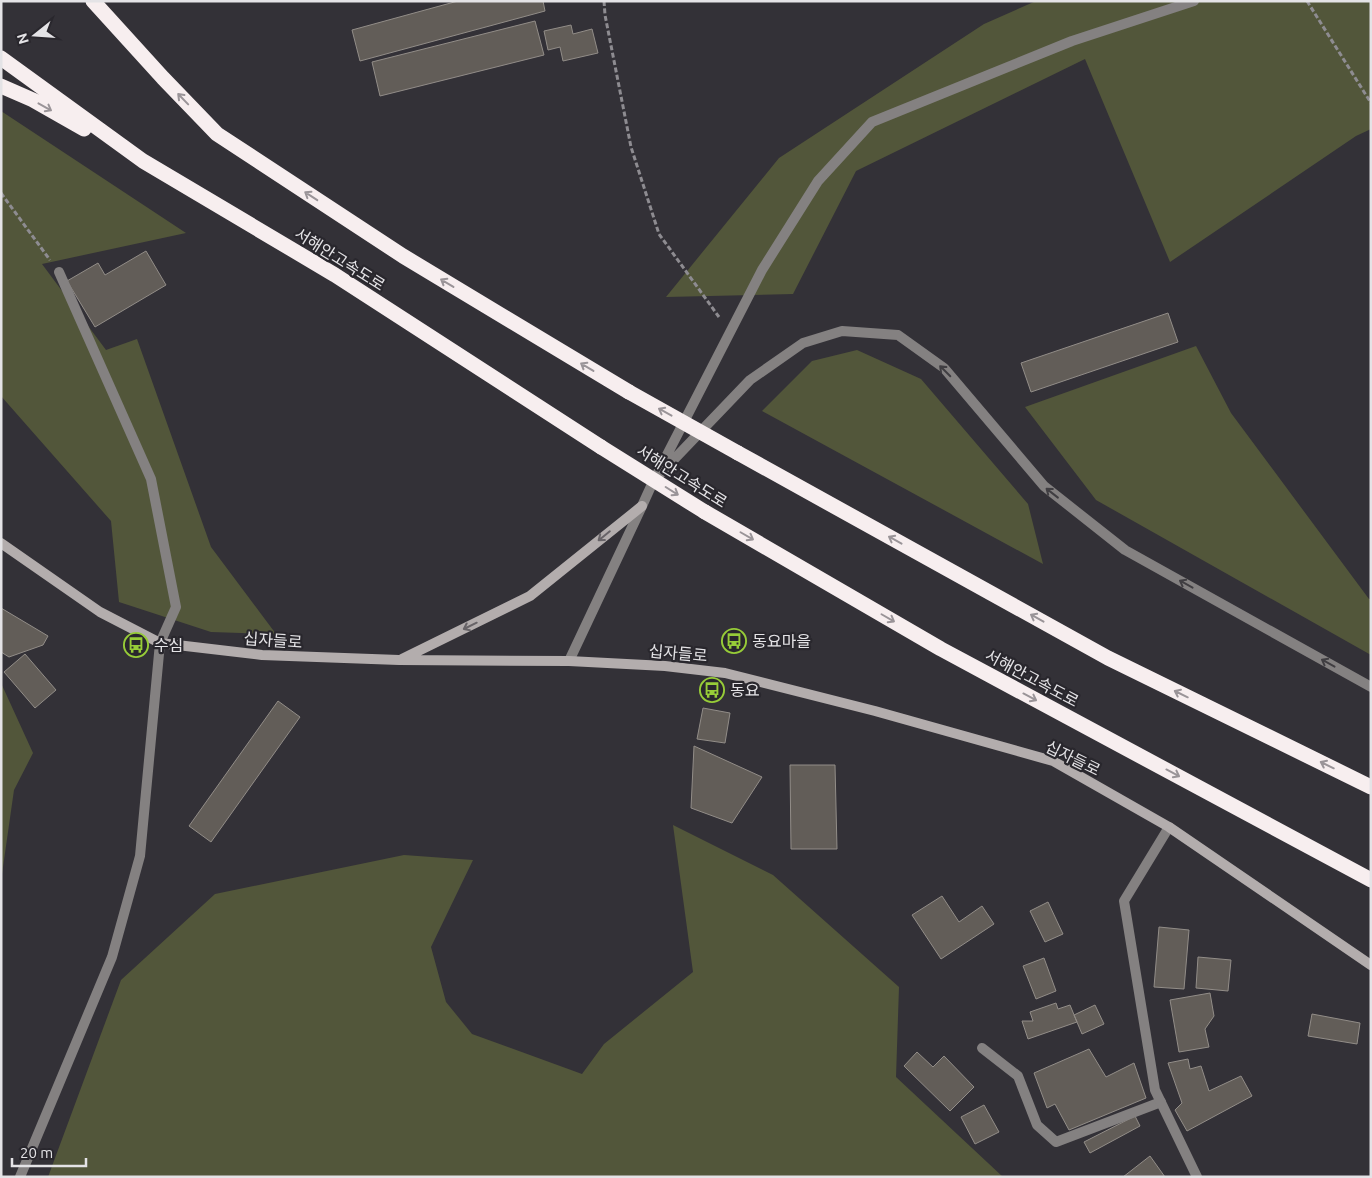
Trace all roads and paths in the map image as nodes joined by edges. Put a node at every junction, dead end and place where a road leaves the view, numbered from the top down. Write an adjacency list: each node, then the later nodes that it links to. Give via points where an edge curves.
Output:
1 (94, 1): 19 (highway, one-way to 1, bridge, via 1108,658 629,392 402,256 217,134)
2 (604, 1): 11 (path, via 631,147 659,234)
3 (1194, 1): 11 (street, via 1072,41 872,122 818,181 762,270)
4 (1307, 1): 7 (path)
5 (1, 58): 8 (highway, 서해안고속도로)
6 (1, 86): 8 (highway, one-way to 8, via 33,100)
7 (1371, 103)
8 (143, 161): 21 (highway, 서해안고속도로, one-way to 21, bridge, via 334,275 705,512 941,649)
9 (1, 193): 10 (path)
10 (59, 272): 15 (street, via 151,479 176,607)
11 (730, 332): 12 (street)
12 (652, 484): 13 (street); 18 (street, one-way to 12, via 1125,550 1044,486 944,368 898,335 842,330 803,343 750,380)
13 (642, 506): 16 (main road, one-way to 16, via 530,596); 17 (street)
14 (1, 543): 15 (main road, 십자들로, via 100,612)
15 (160, 643): 16 (main road, 십자들로, via 262,655); 25 (street, via 140,856 112,957)
16 (398, 660): 17 (main road, 십자들로)
17 (569, 661): 20 (main road, 십자들로, via 725,673 875,711 1053,761)
18 (1371, 687)
19 (1371, 787)
20 (1169, 827): 22 (main road, 십자들로); 24 (street, via 1124,901 1155,1090)
21 (1371, 880)
22 (1371, 965)
23 (982, 1048): 24 (street, via 1018,1076 1037,1125 1056,1142)
24 (1161, 1102): 26 (street)
25 (20, 1177)
26 (1197, 1177)

